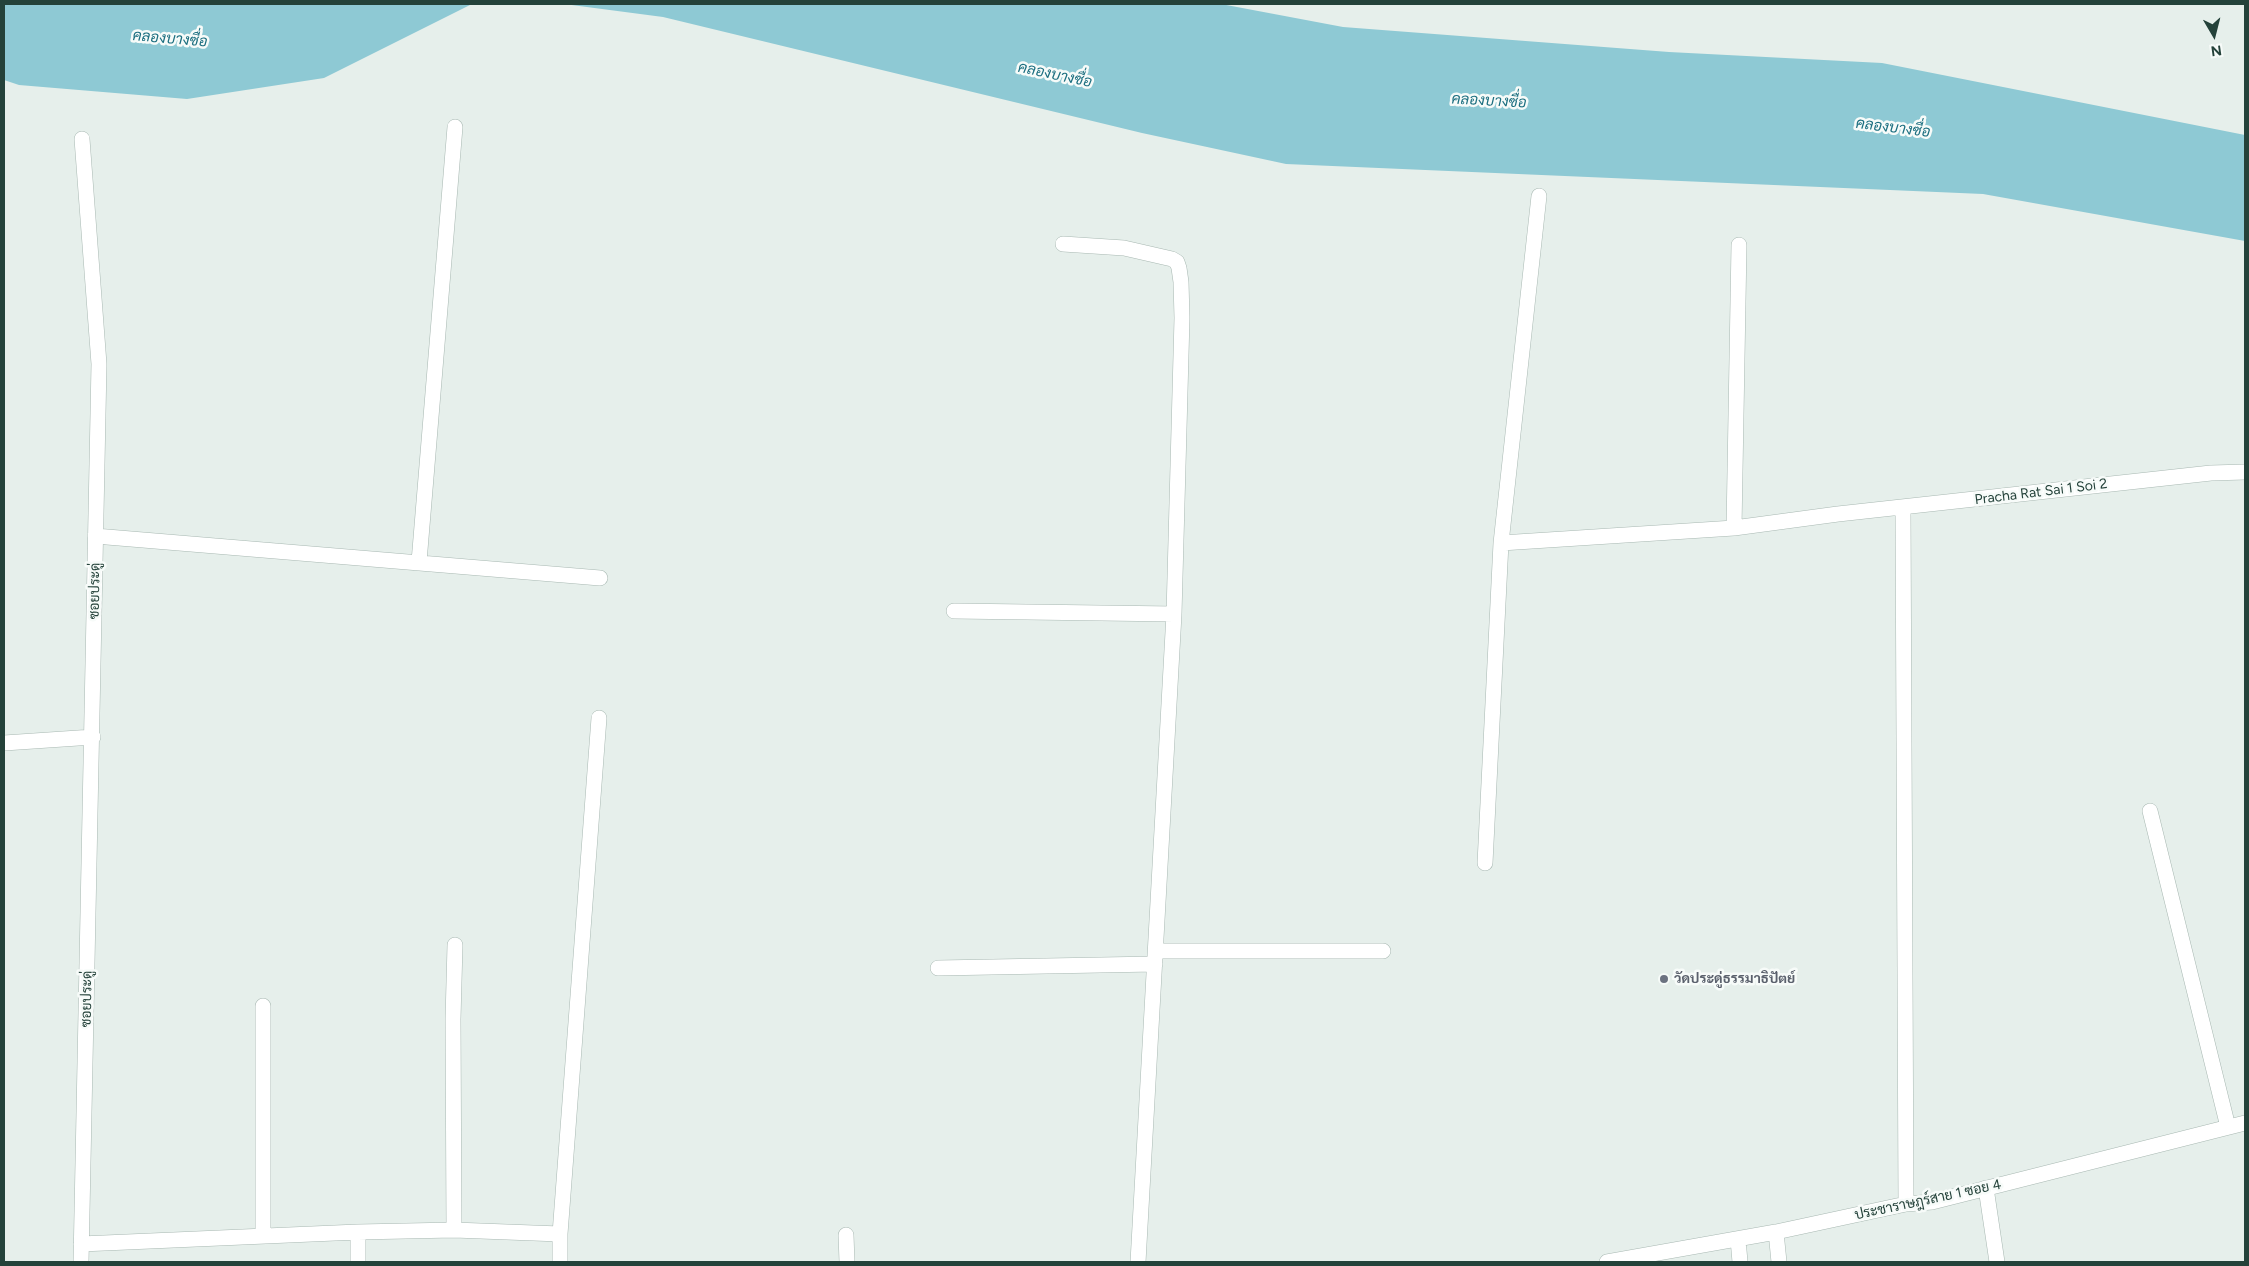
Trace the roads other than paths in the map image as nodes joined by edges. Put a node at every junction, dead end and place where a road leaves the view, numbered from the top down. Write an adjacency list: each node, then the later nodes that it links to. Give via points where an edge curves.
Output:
1 (456, 127): 11 (street)
2 (82, 139): 9 (street, ซอยประดู่, via 99,364)
3 (1539, 196): 10 (street)
4 (1063, 244): 14 (street, via 1124,248 1172,259 1179,268 1182,318)
5 (1739, 245): 8 (street)
6 (2245, 472): 7 (street, Pracha Rat Sai 1 Soi 2, via 2211,473)
7 (1903, 509): 8 (street, Pracha Rat Sai 1 Soi 2); 28 (street)
8 (1734, 528): 10 (street, Pracha Rat Sai 1 Soi 2)
9 (95, 536): 11 (street); 16 (street, ซอยประดู่)
10 (1501, 542): 19 (street)
11 (419, 562): 12 (street)
12 (600, 578)
13 (954, 611): 14 (street)
14 (1174, 614): 22 (street)
15 (599, 718): 32 (street)
16 (93, 736): 17 (street); 36 (street, ซอยประดู่)
17 (4, 744)
18 (2150, 811): 26 (street)
19 (1485, 863)
20 (455, 945): 29 (street)
21 (1383, 951): 22 (street)
22 (1155, 958): 23 (street); 41 (street)
23 (938, 968)
24 (263, 1006): 34 (street)
25 (2245, 1123): 26 (street, ประชาราษฎร์สาย 1 ซอย 4)
26 (2228, 1127): 27 (street, ประชาราษฎร์สาย 1 ซอย 4)
27 (1986, 1188): 28 (street, ประชาราษฎร์สาย 1 ซอย 4, via 1932,1202); 45 (street)
28 (1906, 1204): 31 (street, ประชาราษฎร์สาย 1 ซอย 4)
29 (454, 1230): 30 (street); 32 (street)
30 (358, 1232): 34 (street); 38 (street)
31 (1776, 1232): 35 (street, ประชาราษฎร์สาย 1 ซอย 4); 44 (street)
32 (560, 1234): 39 (street)
33 (846, 1235): 40 (street)
34 (263, 1236): 36 (street)
35 (1738, 1239): 42 (street, ประชาราษฎร์สาย 1 ซอย 4); 43 (street)
36 (81, 1244): 37 (street, ซอยประดู่)
37 (81, 1262)
38 (358, 1262)
39 (560, 1262)
40 (847, 1262)
41 (1138, 1262)
42 (1607, 1262)
43 (1740, 1262)
44 (1779, 1262)
45 (1997, 1262)

